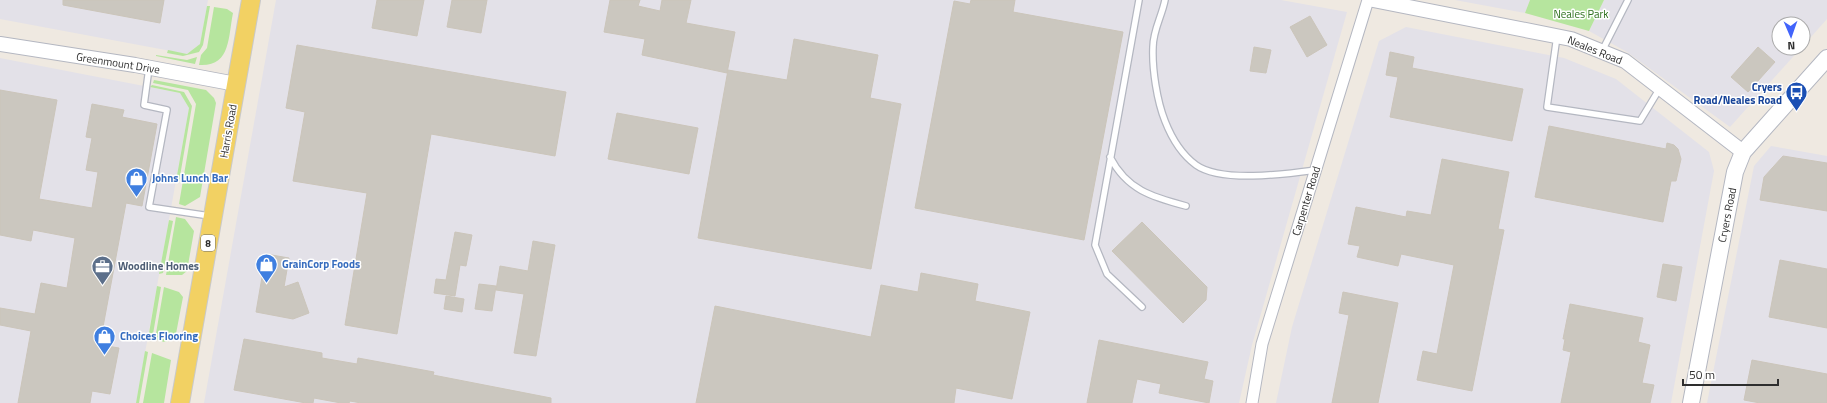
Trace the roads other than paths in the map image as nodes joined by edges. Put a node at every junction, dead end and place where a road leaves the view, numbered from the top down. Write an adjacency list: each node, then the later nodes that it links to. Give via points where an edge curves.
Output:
1 (251, 0): 12 (main road, Harris Road / 8)
2 (1139, 0): 15 (lane)
3 (1165, 0): 16 (lane, via 1156,27 1153,47 1158,104 1181,151 1198,166 1219,174 1281,175)
4 (1368, 0): 16 (street, Carpenter Road)
5 (1373, 0): 7 (street, Neales Road)
6 (1628, 0): 9 (lane)
7 (1557, 36): 9 (street, Neales Road); 13 (lane, via 1547,107 1640,121)
8 (0, 44): 11 (street, Greenmount Drive)
9 (1602, 51): 13 (street, Neales Road, via 1625,61)
10 (1827, 58): 14 (main road, Cryers Road)
11 (149, 67): 12 (street, Greenmount Drive); 18 (lane, via 144,105 167,110 149,207)
12 (236, 84): 18 (main road, Harris Road / 8)
13 (1660, 88): 14 (street, Neales Road)
14 (1743, 152): 22 (main road, Cryers Road, via 1735,172)
15 (1110, 157): 17 (lane, via 1116,170 1130,184 1153,198); 19 (lane, via 1094,245 1108,274)
16 (1316, 170): 21 (street, Carpenter Road, via 1262,344)
17 (1186, 206)
18 (213, 216): 20 (main road, Harris Road / 8)
19 (1142, 307)
20 (180, 403)
21 (1252, 403)
22 (1691, 403)

